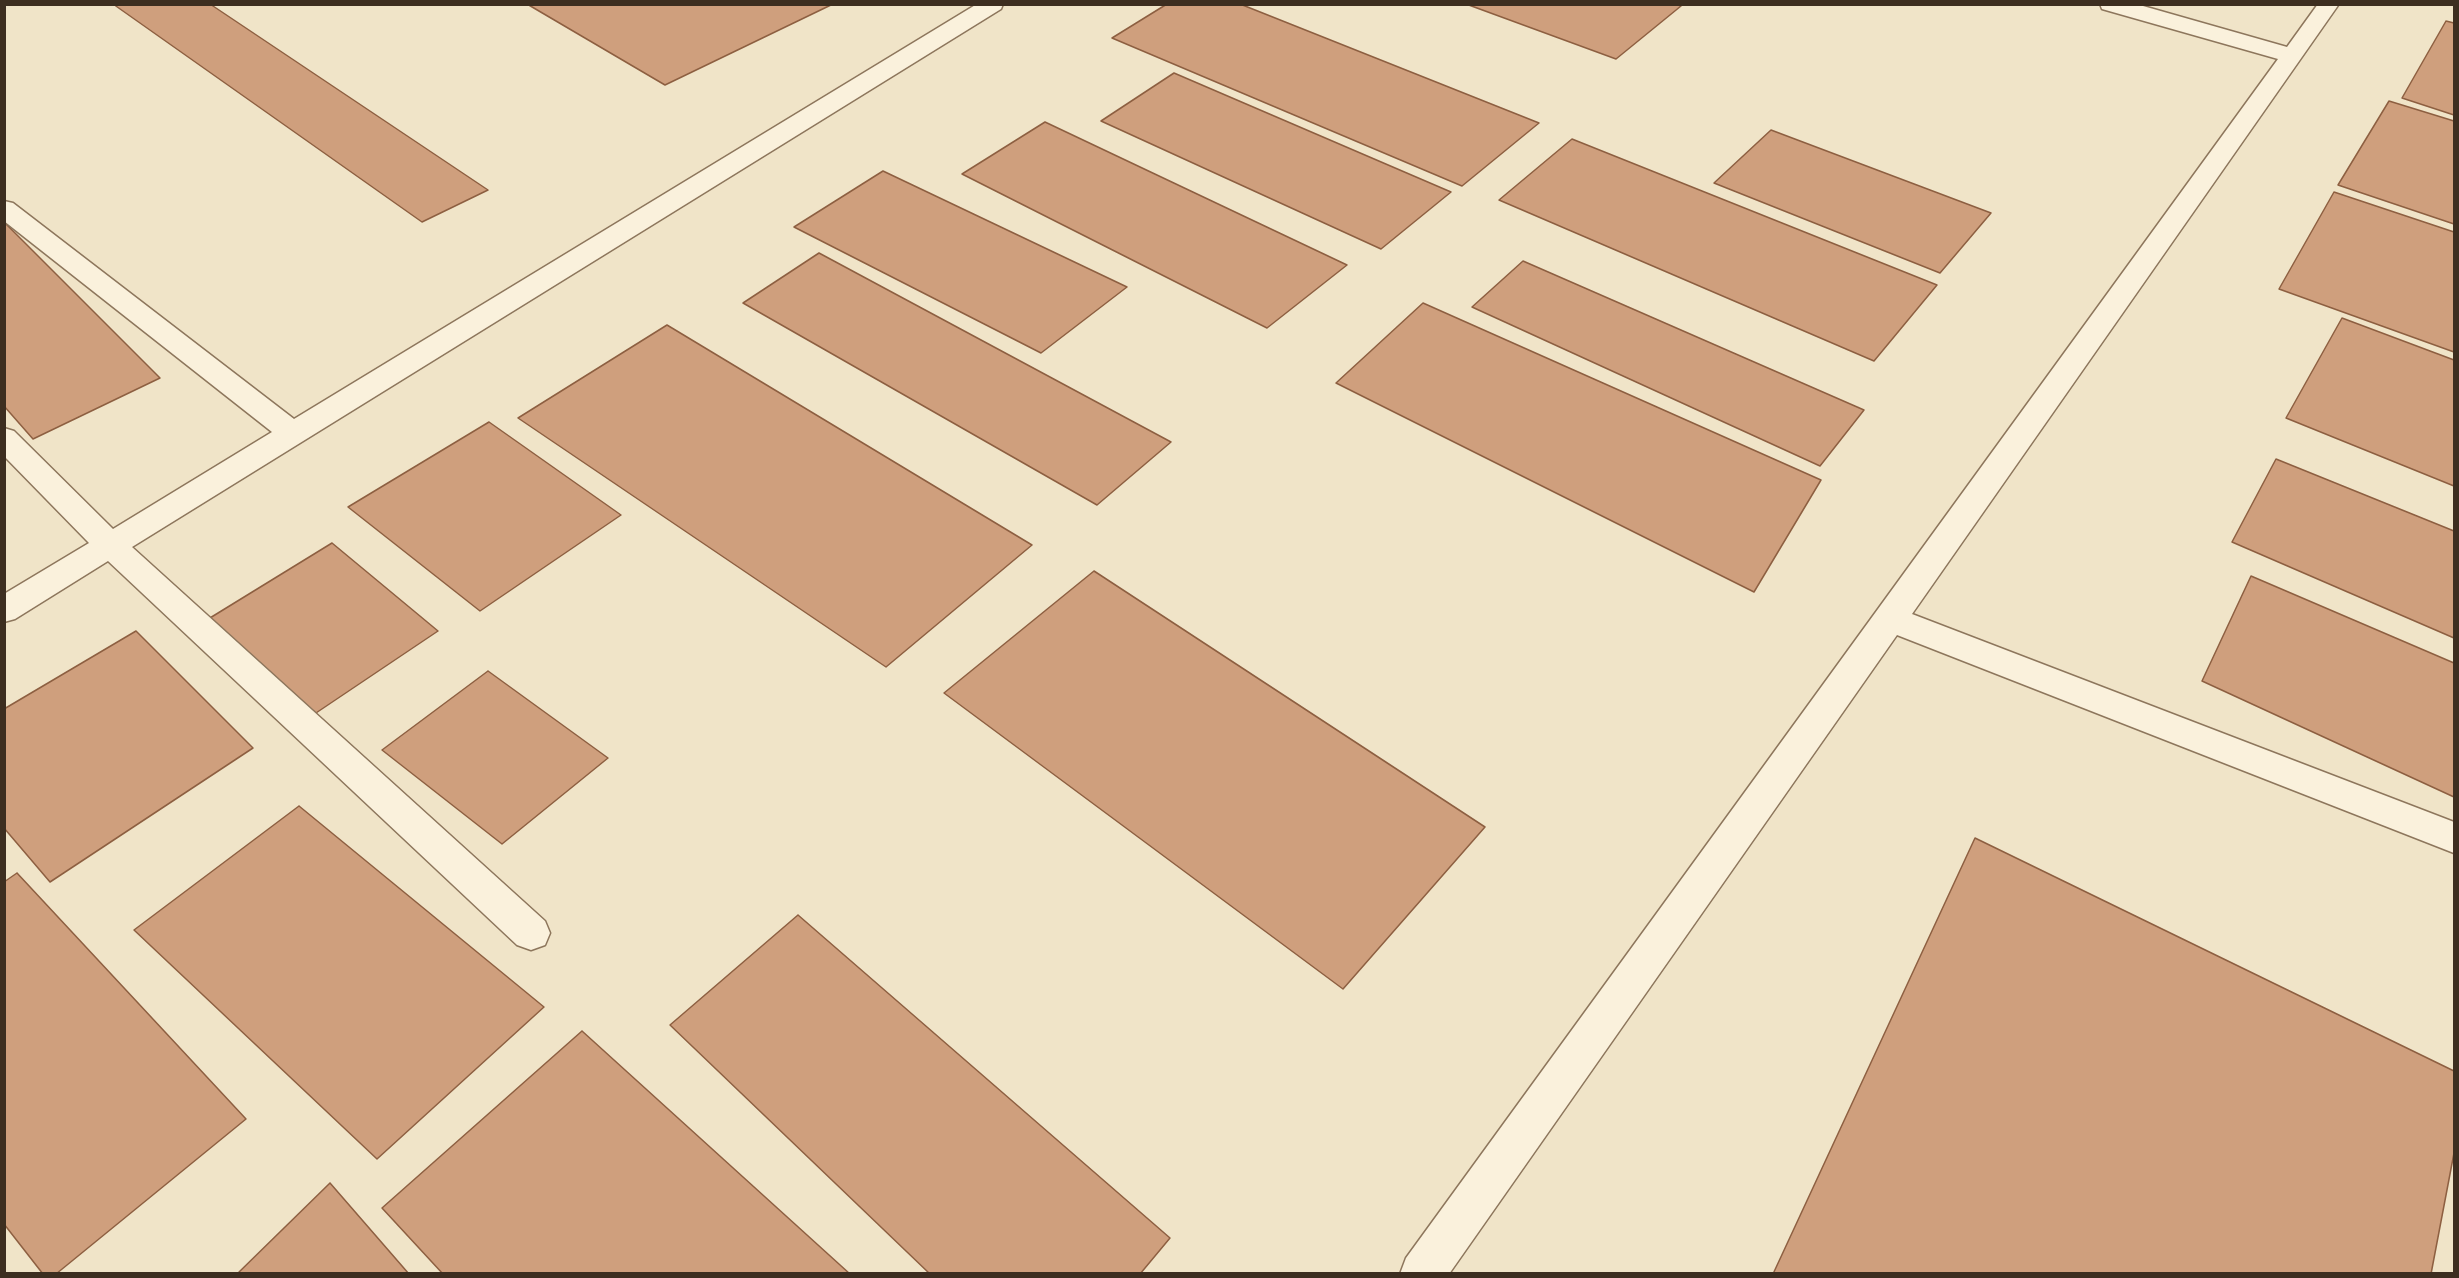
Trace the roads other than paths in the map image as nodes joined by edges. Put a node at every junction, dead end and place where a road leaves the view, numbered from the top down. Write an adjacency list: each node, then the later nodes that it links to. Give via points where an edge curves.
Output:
1 (993, 4): 6 (street)
2 (2110, 4): 4 (street)
3 (2329, 4): 4 (street)
4 (2293, 56): 10 (street)
5 (4, 208): 6 (street)
6 (292, 433): 8 (street)
7 (4, 438): 8 (street)
8 (110, 545): 9 (street); 12 (street)
9 (4, 610)
10 (1890, 619): 11 (street); 13 (street)
11 (2454, 838)
12 (531, 933)
13 (1422, 1274)

